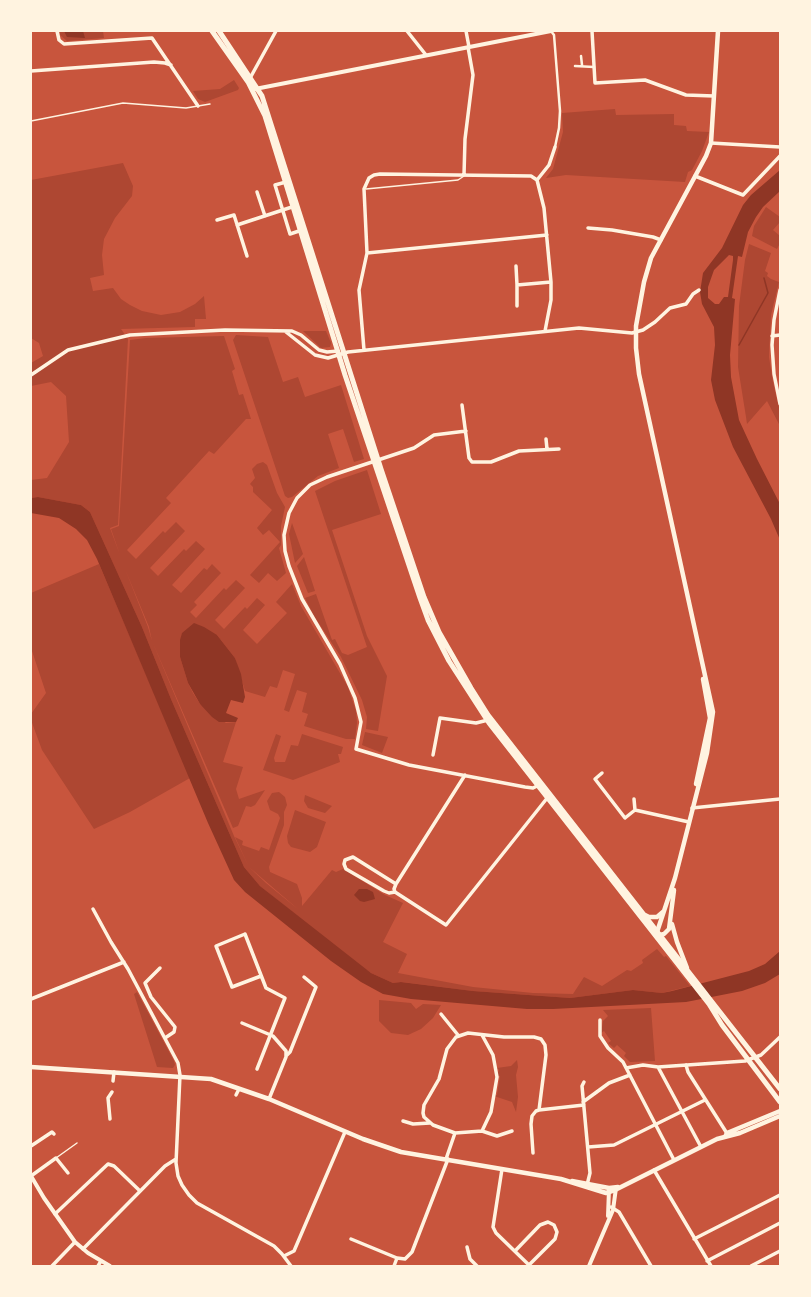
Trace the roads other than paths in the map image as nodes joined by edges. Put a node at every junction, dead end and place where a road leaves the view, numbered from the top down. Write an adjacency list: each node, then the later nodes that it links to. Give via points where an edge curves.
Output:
1 (57, 31): 14 (street, via 59,40 64,44 152,38)
2 (212, 31): 19 (main road)
3 (219, 31): 18 (main road)
4 (276, 31): 18 (street)
5 (407, 31): 11 (street)
6 (466, 31): 10 (street)
7 (551, 31): 10 (street); 27 (street, via 554,35 560,112)
8 (592, 31): 16 (street)
9 (718, 31): 22 (main road)
10 (468, 47): 11 (street); 30 (street, via 473,75 465,139)
11 (426, 55): 20 (street)
12 (581, 56): 13 (street)
13 (582, 65): 15 (street); 16 (street)
14 (171, 66): 17 (street, via 154,62); 24 (street)
15 (575, 66)
16 (595, 67): 22 (street, via 596,83 645,80 686,95)
17 (31, 71)
18 (251, 77): 19 (street); 20 (main road)
19 (248, 82): 21 (main road)
20 (258, 88): 21 (street); 33 (main road)
21 (252, 90): 33 (main road, via 265,116)
22 (714, 96): 26 (main road)
23 (210, 104): 24 (lane)
24 (198, 106): 25 (lane, via 182,108 123,103)
25 (31, 121)
26 (711, 143): 28 (street); 31 (main road)
27 (555, 147): 32 (street, via 549,164)
28 (780, 147)
29 (780, 156): 31 (street, via 743,195)
30 (464, 176): 32 (street, via 533,176); 34 (lane, via 458,180); 34 (street, via 374,175 366,181)
31 (695, 176): 44 (main road)
32 (537, 180): 43 (street, via 543,203)
33 (287, 181): 36 (main road); 37 (street, via 275,185)
34 (364, 189): 45 (street)
35 (257, 192): 38 (street)
36 (295, 206): 37 (street); 42 (main road)
37 (283, 210): 38 (street); 42 (street, via 290,234)
38 (265, 216): 40 (street)
39 (217, 220): 40 (street, via 234,214)
40 (237, 225): 46 (street)
41 (588, 228): 44 (street)
42 (303, 230): 60 (main road)
43 (546, 235): 45 (street); 48 (street)
44 (660, 240): 56 (main road, via 645,277)
45 (367, 253): 59 (street, via 359,290)
46 (247, 256)
47 (516, 266): 49 (street)
48 (551, 282): 49 (street); 55 (street, via 551,300)
49 (517, 284): 54 (street)
50 (698, 290): 56 (street, via 686,304 668,309 655,322)
51 (780, 290): 52 (street)
52 (778, 296): 53 (street); 58 (street)
53 (780, 300)
54 (518, 306)
55 (545, 331): 56 (street, via 585,328); 59 (street)
56 (636, 333): 77 (main road, via 639,374 699,652 710,715)
57 (780, 335): 58 (street)
58 (772, 336): 63 (street, via 774,374)
59 (364, 350): 60 (street)
60 (340, 353): 61 (street, via 321,351 299,333 225,330 123,336 64,352); 68 (main road)
61 (31, 375)
62 (462, 404): 64 (street)
63 (780, 404)
64 (466, 431): 66 (street, via 469,458 474,463 492,462 519,451); 68 (street, via 434,435 417,447)
65 (546, 439): 66 (street)
66 (547, 449): 67 (street)
67 (559, 449)
68 (376, 460): 69 (main road, via 430,615); 72 (street, via 327,477 301,494 286,520 284,534 288,562 302,598 340,664 356,698 361,727 356,749 402,763)
69 (488, 719): 70 (street, via 476,723 440,718); 73 (main road)
70 (433, 755)
71 (602, 774): 78 (street, via 595,779 625,818)
72 (465, 775): 73 (street, via 525,787); 81 (street)
73 (540, 785): 74 (main road)
74 (548, 796): 82 (street, via 446,925); 85 (main road); 87 (main road)
75 (634, 799): 78 (street)
76 (780, 800): 77 (street)
77 (692, 808): 79 (main road)
78 (635, 810): 79 (street)
79 (689, 822): 80 (main road)
80 (675, 878): 83 (main road); 86 (main road)
81 (396, 884): 82 (street); 82 (street, via 352,857 344,864 346,868 384,892)
82 (395, 892)
83 (666, 908): 85 (main road, via 657,917); 87 (main road)
84 (92, 909): 88 (street)
85 (644, 915): 87 (main road)
86 (672, 918): 87 (main road, via 669,929); 92 (main road, via 677,942)
87 (658, 934): 92 (main road)
88 (124, 962): 93 (street); 101 (street)
89 (160, 968): 101 (street, via 145,983 153,1000 175,1027 174,1032)
90 (261, 976): 90 (street, via 232,987 216,946 245,934); 97 (street, via 268,989 285,998)
91 (304, 977): 102 (street, via 316,987)
92 (691, 978): 103 (main road); 104 (main road)
93 (31, 999)
94 (441, 1014): 98 (street)
95 (600, 1020): 108 (street, via 600,1036)
96 (242, 1023): 97 (street)
97 (271, 1035): 102 (street, via 283,1046); 109 (street)
98 (458, 1035): 99 (street); 129 (street, via 447,1049 439,1079 424,1108 424,1117)
99 (482, 1035): 123 (street, via 509,1038 534,1036 542,1040 546,1055); 131 (street, via 493,1055 497,1077 491,1112)
100 (780, 1037): 103 (street)
101 (165, 1038): 112 (street, via 178,1063)
102 (287, 1055): 119 (street)
103 (756, 1058): 104 (street); 116 (main road)
104 (748, 1060): 105 (street); 121 (main road)
105 (686, 1065): 107 (street); 120 (street)
106 (31, 1067): 110 (main road)
107 (658, 1067): 108 (street, via 643,1065); 124 (street)
108 (626, 1068): 111 (street)
109 (257, 1069)
110 (114, 1072): 112 (main road); 113 (street)
111 (630, 1075): 122 (street, via 609,1083); 130 (street)
112 (180, 1076): 115 (main road, via 211,1079); 143 (street)
113 (114, 1082)
114 (584, 1082): 122 (street)
115 (239, 1088): 118 (street); 119 (main road)
116 (780, 1089)
117 (112, 1092): 127 (street, via 108,1098)
118 (236, 1095)
119 (269, 1099): 133 (main road)
120 (705, 1100): 124 (street); 136 (street)
121 (780, 1102)
122 (584, 1103): 123 (street); 139 (street)
123 (539, 1110): 141 (street, via 531,1121)
124 (682, 1111): 130 (street); 140 (street)
125 (780, 1111): 136 (main road)
126 (780, 1116): 136 (main road, via 740,1133)
127 (110, 1119)
128 (403, 1121): 129 (street, via 413,1124)
129 (430, 1123): 134 (street)
130 (655, 1124): 139 (street, via 614,1145); 145 (street)
131 (482, 1131): 132 (street, via 498,1136); 134 (street)
132 (512, 1131)
133 (345, 1132): 144 (main road, via 404,1152); 165 (street, via 294,1251)
134 (455, 1132): 144 (street)
135 (54, 1134): 138 (street, via 52,1132)
136 (727, 1135): 140 (main road)
137 (77, 1143): 142 (lane)
138 (31, 1146)
139 (588, 1147): 150 (street, via 590,1175)
140 (701, 1147): 145 (main road)
141 (533, 1153)
142 (56, 1158): 148 (street); 149 (street)
143 (176, 1159): 153 (street, via 165,1166); 165 (street, via 179,1179 193,1199 268,1243)
144 (447, 1159): 146 (main road); 166 (street, via 412,1252 405,1258)
145 (674, 1160): 147 (main road)
146 (502, 1169): 150 (main road); 163 (street, via 493,1227)
147 (654, 1170): 151 (main road); 159 (street)
148 (68, 1173)
149 (31, 1176): 156 (street)
150 (587, 1186): 152 (main road)
151 (616, 1189): 152 (main road); 155 (street)
152 (609, 1190): 155 (street)
153 (140, 1192): 156 (street, via 113,1165 108,1164); 162 (street)
154 (780, 1195): 159 (street)
155 (611, 1207): 176 (street); 177 (street, via 619,1212)
156 (55, 1214): 160 (street)
157 (780, 1223): 168 (street)
158 (351, 1239): 166 (street)
159 (694, 1239): 168 (street)
160 (75, 1242): 162 (street); 170 (street)
161 (467, 1247): 175 (street, via 470,1259)
162 (83, 1250): 167 (street)
163 (515, 1251): 169 (street); 169 (street, via 540,1224 554,1224 557,1232 555,1239)
164 (780, 1251): 179 (street)
165 (284, 1256): 173 (street)
166 (397, 1258): 174 (street)
167 (101, 1261): 171 (street); 172 (street)
168 (708, 1261): 178 (street)
169 (530, 1265)
170 (52, 1266)
171 (98, 1266)
172 (110, 1266)
173 (291, 1266)
174 (394, 1266)
175 (477, 1266)
176 (589, 1266)
177 (651, 1266)
178 (711, 1266)
179 (751, 1266)

